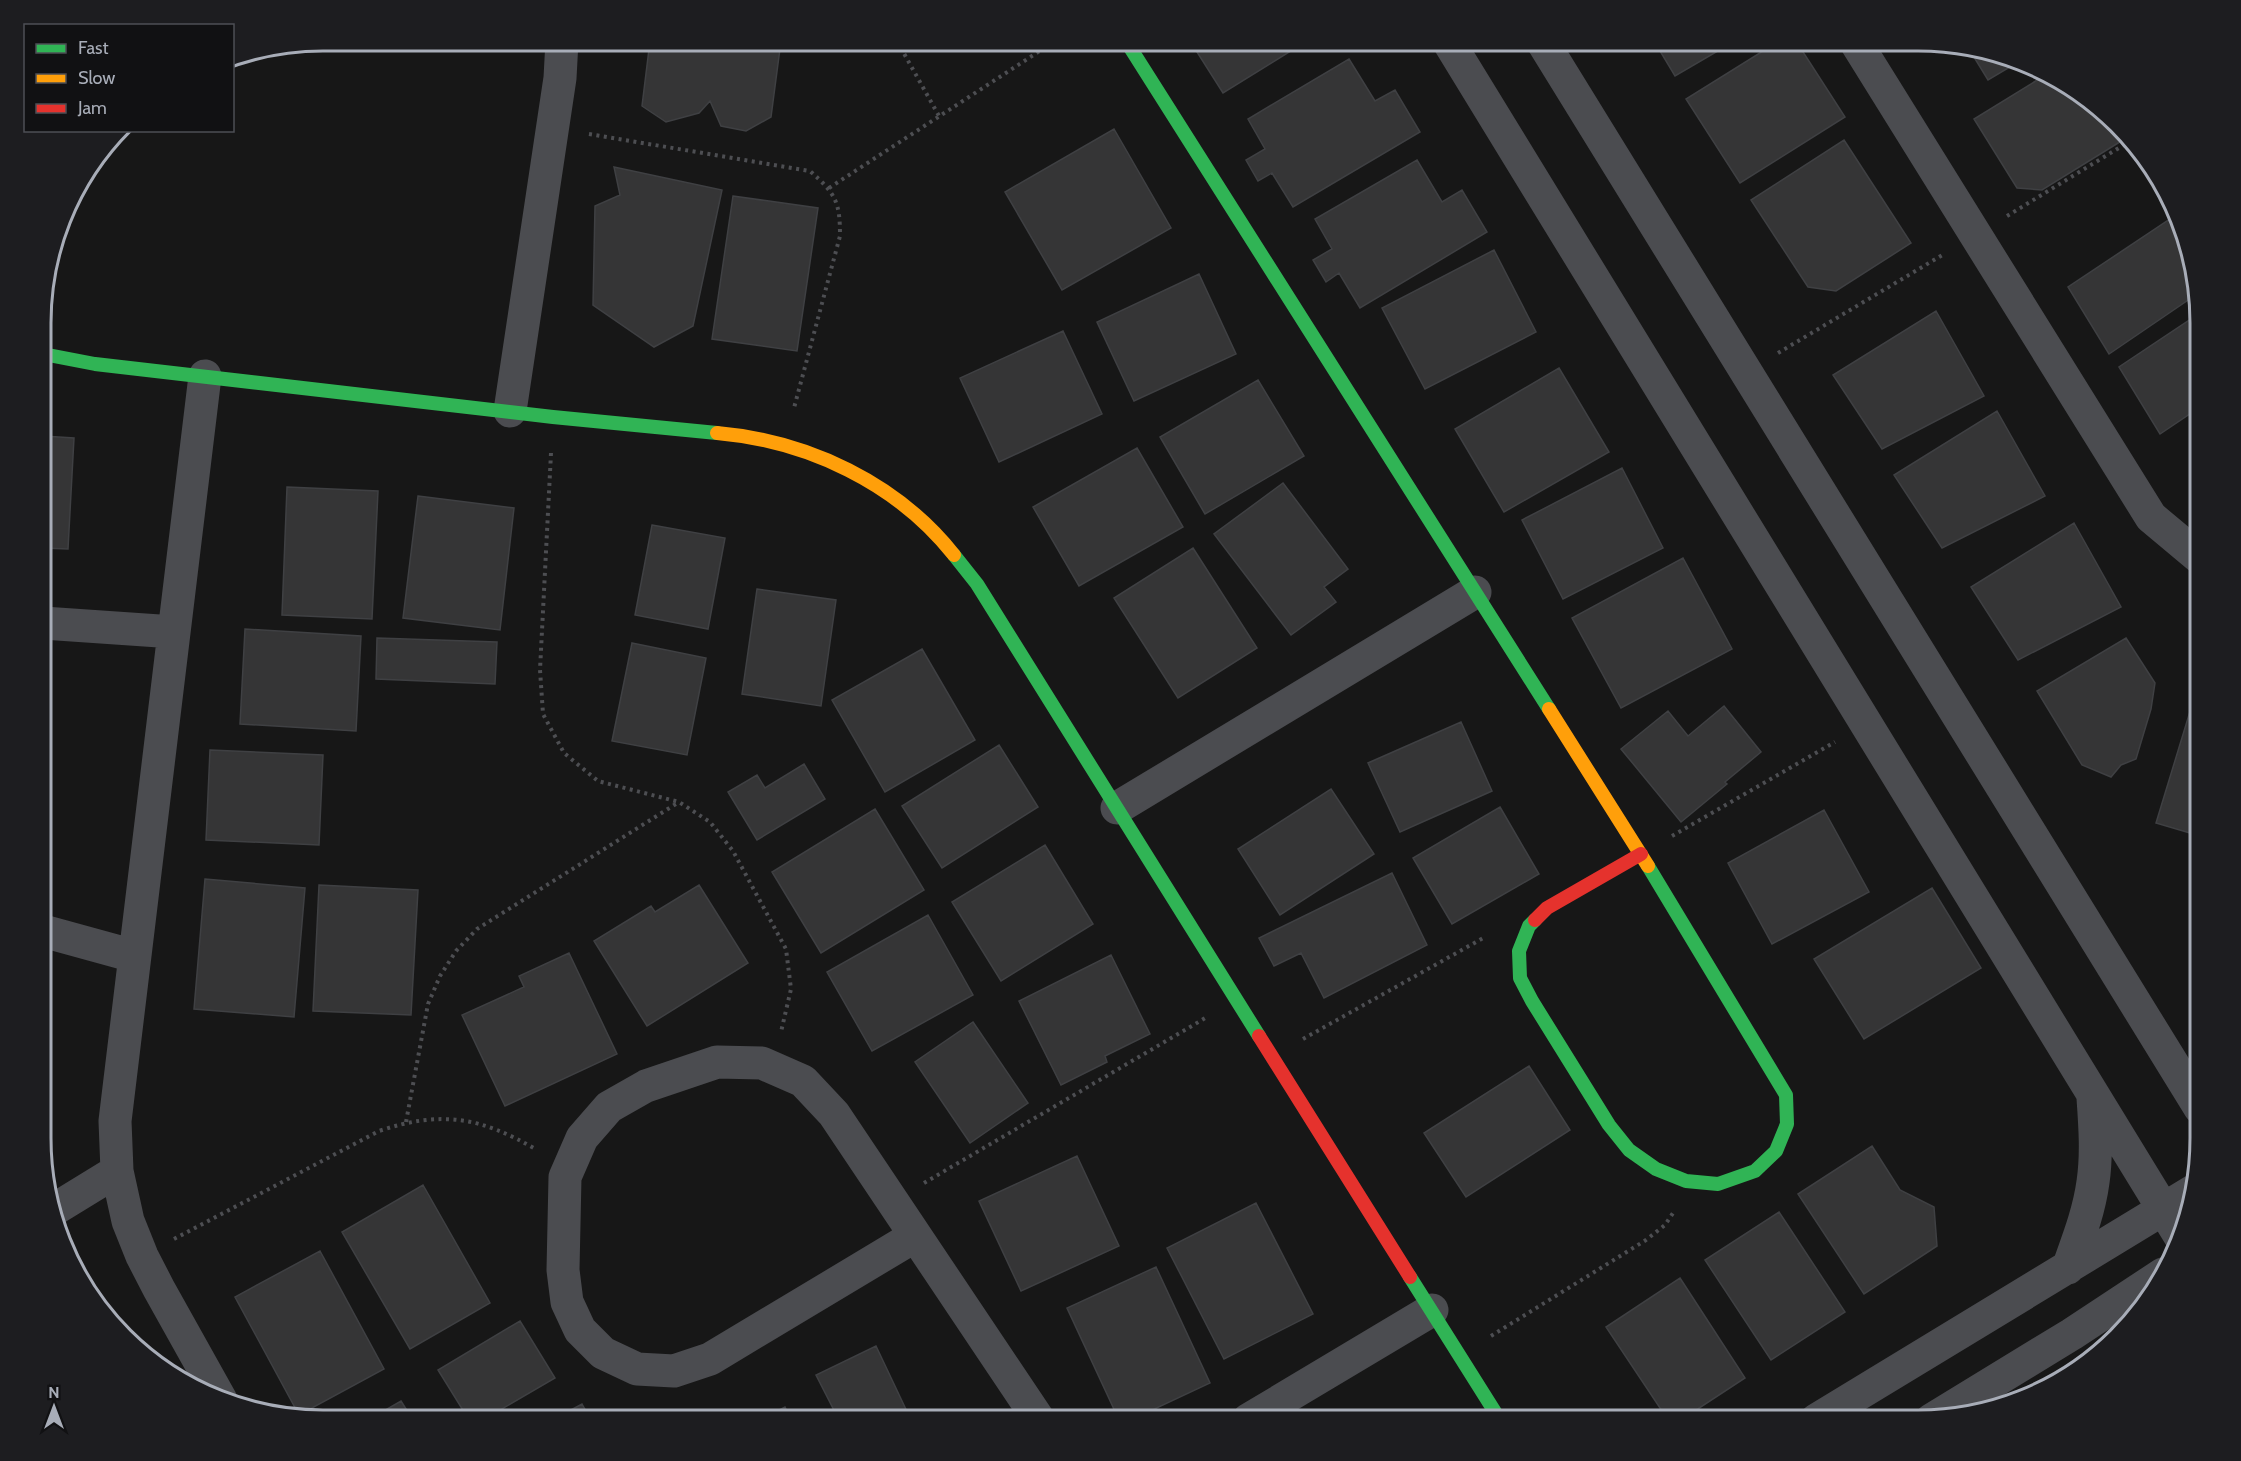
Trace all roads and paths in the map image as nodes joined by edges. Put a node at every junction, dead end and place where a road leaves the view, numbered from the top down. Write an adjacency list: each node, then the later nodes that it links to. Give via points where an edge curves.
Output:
1 (561, 51): 9 (street)
2 (903, 51): 8 (path)
3 (1038, 51): 8 (path)
4 (1133, 51): 20 (street)
5 (1455, 51): 23 (street)
6 (1549, 51): 14 (street)
7 (1862, 51): 12 (street)
8 (939, 116): 11 (path)
9 (553, 128): 11 (path, via 810,171); 16 (street)
10 (2124, 145): 12 (path)
11 (829, 188): 18 (path, via 840,211 840,236)
12 (1976, 235): 14 (path); 19 (street, via 2151,517)
13 (51, 356): 15 (street)
14 (1745, 373): 33 (street)
15 (205, 376): 16 (street); 22 (street)
16 (510, 411): 17 (street)
17 (553, 417): 18 (street, via 743,435); 24 (path, via 540,670 543,714 564,753 598,781)
18 (784, 444): 25 (street, via 841,466 894,496 939,536 977,584)
19 (2190, 550)
20 (1475, 592): 25 (street); 26 (street)
21 (51, 624): 22 (street)
22 (174, 632): 29 (street)
23 (1866, 724): 26 (path); 34 (street)
24 (680, 802): 32 (path, via 710,822 734,850 786,949 791,989 783,1028); 35 (path, via 477,929 456,951 428,1004)
25 (1118, 808): 30 (street)
26 (1641, 854): 27 (street, via 1547,908); 38 (street, via 1786,1095 1788,1124 1776,1151 1755,1171 1718,1184)
27 (1529, 926): 31 (path, via 1489,935 1471,944); 38 (street, via 1519,951 1520,978 1532,1001 1603,1116 1629,1150 1656,1169)
28 (51, 933): 29 (street)
29 (134, 956): 36 (street, via 115,1121)
30 (1237, 999): 31 (street); 40 (path)
31 (1273, 1056): 48 (street)
32 (762, 1063): 37 (street, via 717,1062 645,1086 609,1107 582,1138); 40 (street, via 803,1081 811,1089 834,1114)
33 (2189, 1074)
34 (2093, 1094): 42 (street); 46 (street, via 2093,1182 2084,1226)
35 (406, 1122): 37 (path, via 441,1118 488,1126 540,1152); 45 (path, via 379,1131)
36 (117, 1171): 41 (street); 45 (street)
37 (565, 1177): 44 (street, via 563,1270 567,1302 580,1330 603,1353 637,1369 674,1371 710,1359)
38 (1686, 1181): 49 (path, via 1679,1204 1665,1225 1646,1240)
39 (2184, 1197): 42 (street)
40 (892, 1202): 44 (street)
41 (59, 1206)
42 (2163, 1210): 43 (street); 46 (street)
43 (2175, 1229)
44 (915, 1236): 52 (street)
45 (142, 1256): 50 (street)
46 (2068, 1268): 55 (street)
47 (2147, 1285): 51 (street)
48 (1432, 1310): 49 (street); 53 (street)
49 (1460, 1355): 54 (street)
50 (214, 1387)
51 (1950, 1408)
52 (1032, 1410)
53 (1265, 1410)
54 (1494, 1410)
55 (1833, 1410)

